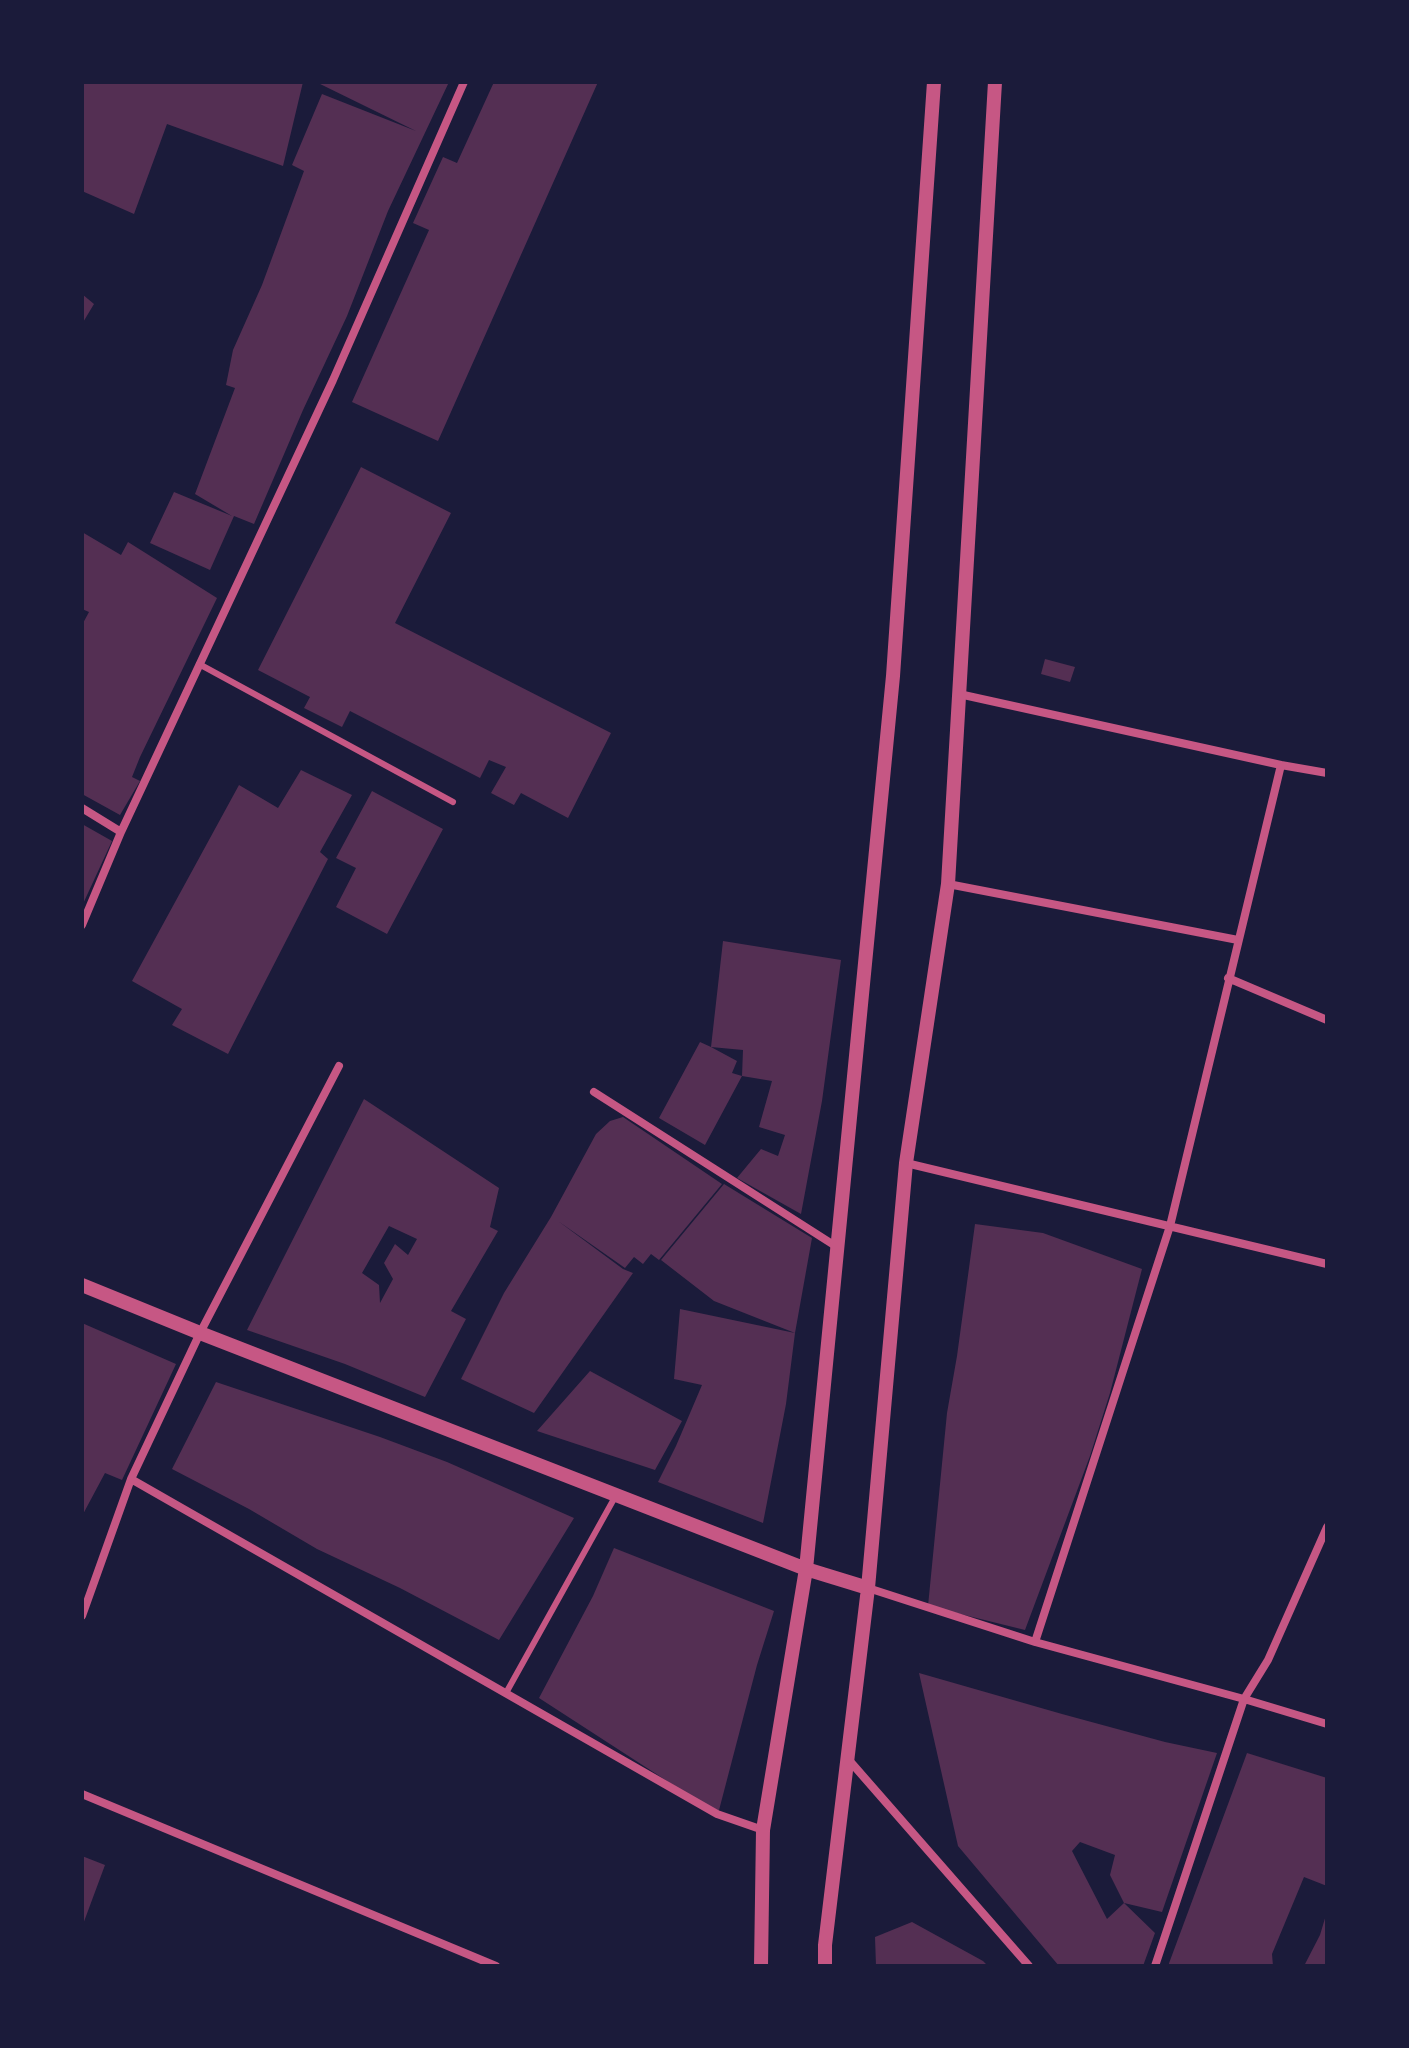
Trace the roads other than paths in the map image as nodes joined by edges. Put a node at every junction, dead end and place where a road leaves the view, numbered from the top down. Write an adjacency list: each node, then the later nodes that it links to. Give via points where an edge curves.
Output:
1 (464, 82): 4 (street, via 333,380)
2 (934, 82): 20 (street, via 893,676)
3 (995, 82): 5 (street)
4 (199, 664): 8 (lane); 10 (street)
5 (959, 694): 6 (street); 11 (street)
6 (1281, 765): 7 (street); 13 (street)
7 (1327, 773)
8 (453, 802)
9 (82, 808): 10 (street)
10 (121, 832): 12 (street)
11 (948, 884): 13 (street); 18 (street)
12 (82, 925)
13 (1238, 940): 14 (street)
14 (1228, 978): 15 (street); 19 (street)
15 (1327, 1020)
16 (339, 1066): 23 (street)
17 (594, 1092): 20 (street)
18 (906, 1163): 19 (street); 28 (street)
19 (1170, 1226): 21 (street); 30 (street)
20 (837, 1247): 27 (street)
21 (1327, 1264)
22 (82, 1285): 23 (street)
23 (200, 1333): 24 (street); 25 (street)
24 (131, 1479): 29 (street); 31 (street)
25 (616, 1494): 27 (street); 31 (lane)
26 (1327, 1527): 32 (street, via 1268,1660)
27 (806, 1569): 28 (street); 36 (street)
28 (868, 1588): 30 (street); 34 (street)
29 (82, 1616)
30 (1035, 1642): 32 (street)
31 (506, 1693): 36 (street, via 717,1814)
32 (1244, 1699): 33 (street); 41 (street)
33 (1327, 1724)
34 (848, 1759): 39 (street); 40 (street)
35 (82, 1794): 37 (street)
36 (763, 1830): 38 (street)
37 (496, 1966)
38 (761, 1966)
39 (825, 1966)
40 (1029, 1966)
41 (1155, 1966)

